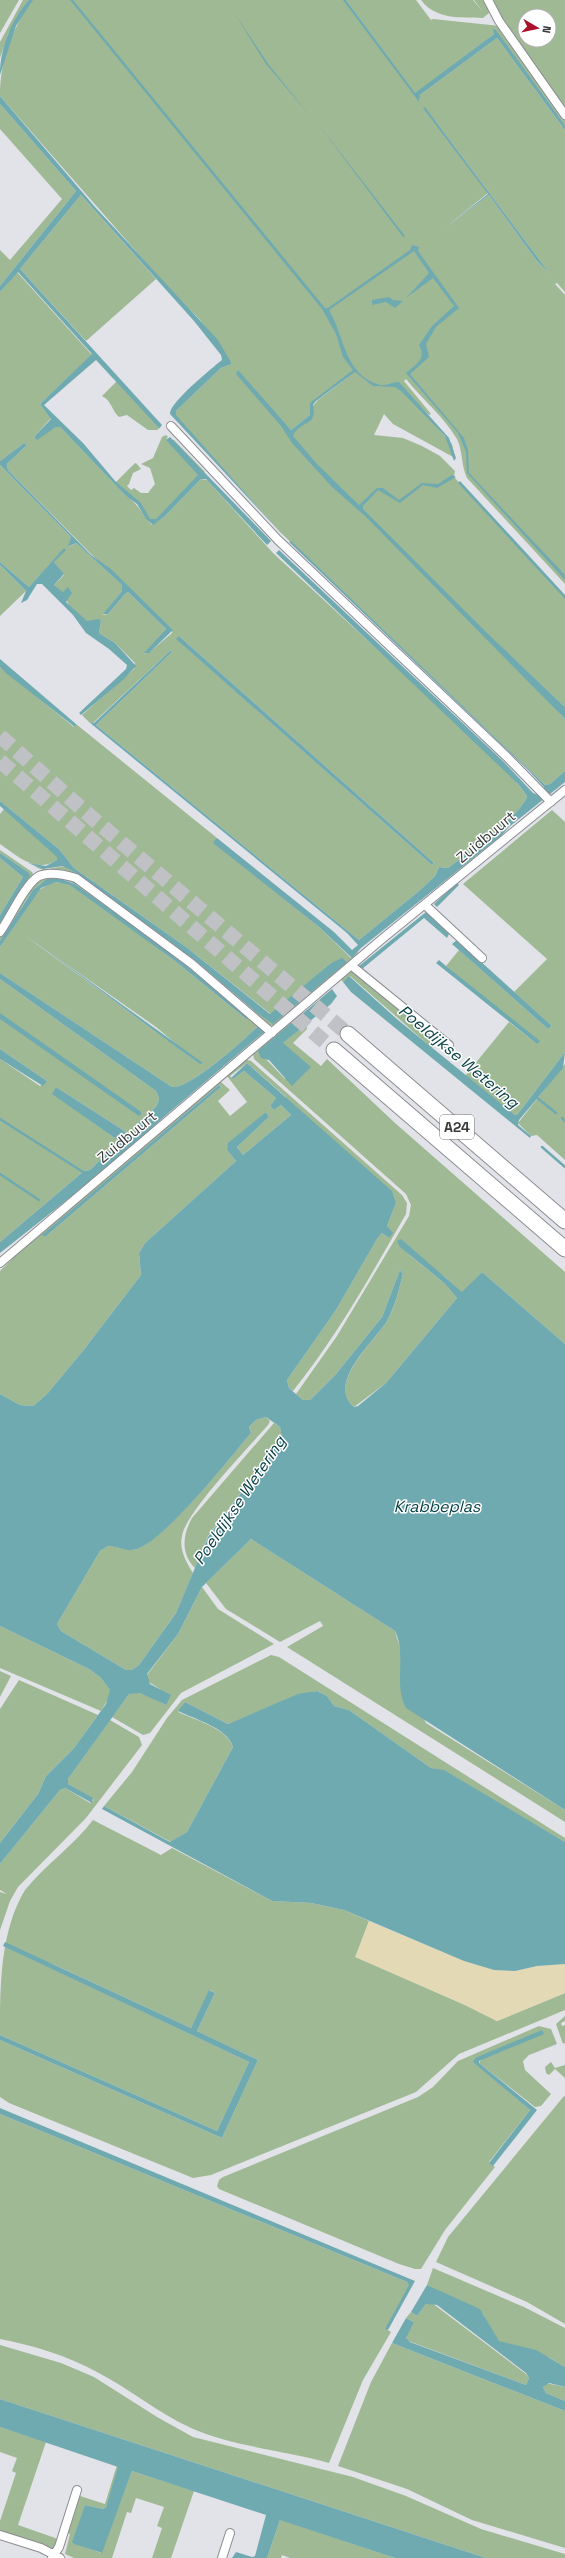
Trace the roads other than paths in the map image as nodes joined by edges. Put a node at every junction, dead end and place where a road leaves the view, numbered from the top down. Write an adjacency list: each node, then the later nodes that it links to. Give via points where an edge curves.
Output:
1 (488, 0): 2 (street, via 499,21)
2 (565, 115)
3 (171, 426): 5 (street, via 278,540)
4 (565, 790): 5 (street, Zuidbuurt)
5 (551, 802): 6 (street, Zuidbuurt)
6 (425, 905): 8 (street); 9 (street, Zuidbuurt)
7 (0, 932): 10 (street, via 32,883 40,876 55,874 76,878 192,964)
8 (482, 958)
9 (352, 966): 10 (street, Zuidbuurt); 12 (street)
10 (272, 1033): 16 (street, Zuidbuurt)
11 (348, 1034): 14 (highway, A24)
12 (449, 1045)
13 (334, 1050): 15 (highway, A24)
14 (565, 1221)
15 (565, 1249)
16 (0, 1263)
17 (77, 2490): 20 (street)
18 (230, 2533): 21 (street)
19 (0, 2535): 20 (street)
20 (55, 2557)
21 (222, 2558)

